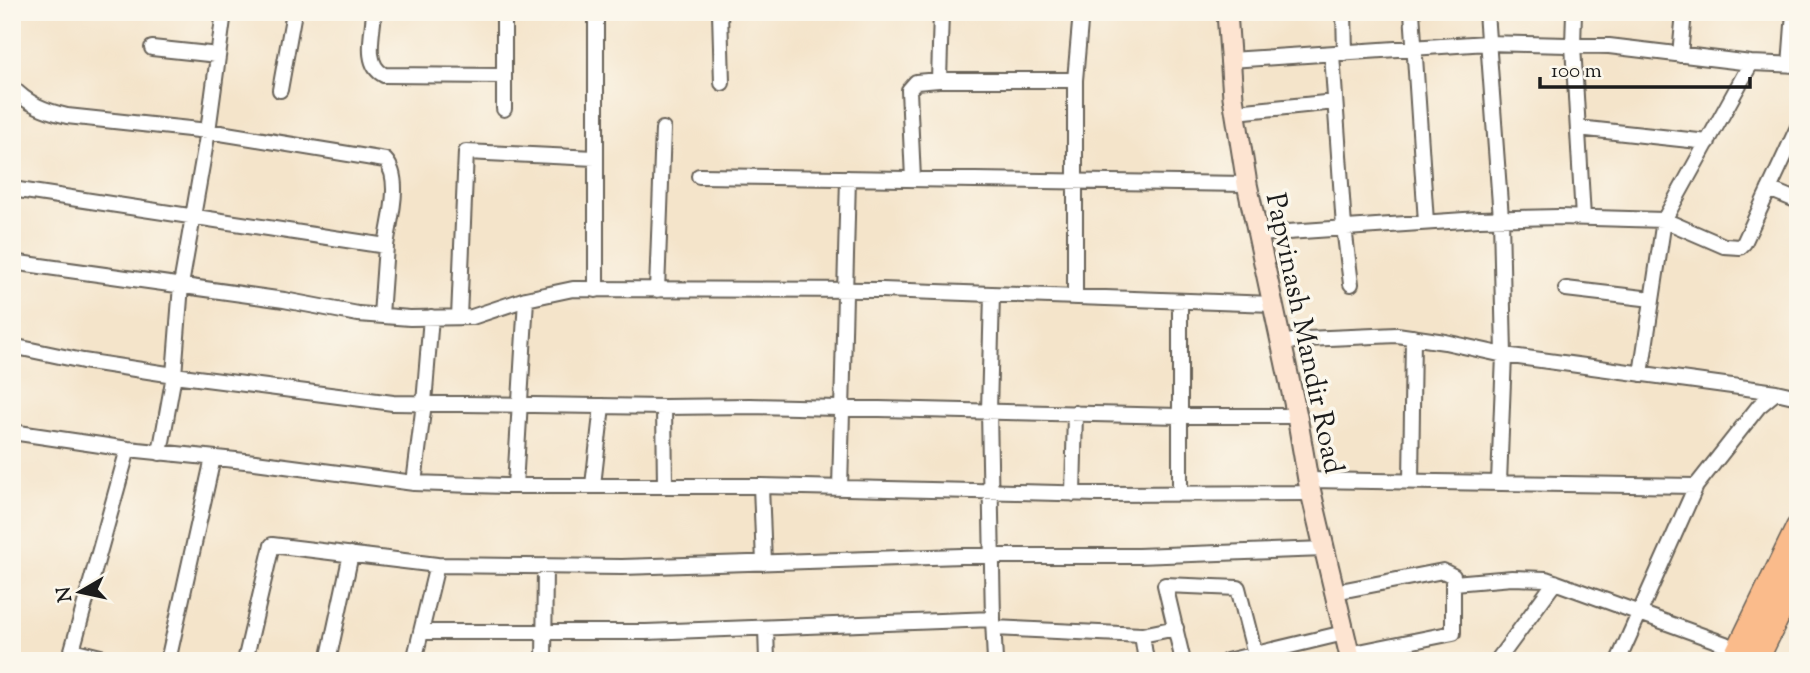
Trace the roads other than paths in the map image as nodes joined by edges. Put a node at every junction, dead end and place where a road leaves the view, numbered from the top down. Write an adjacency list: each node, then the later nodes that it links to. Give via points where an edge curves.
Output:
1 (224, 12): 21 (street)
2 (294, 12): 31 (street)
3 (374, 12): 26 (street, via 372,64 384,75)
4 (504, 12): 26 (street)
5 (596, 12): 40 (street)
6 (720, 12): 29 (street)
7 (941, 12): 27 (street)
8 (1081, 12): 28 (street)
9 (1227, 12): 23 (street, Papvinash Mandir Road)
10 (1344, 12): 20 (street)
11 (1412, 12): 19 (street)
12 (1486, 12): 16 (street)
13 (1574, 12): 17 (street)
14 (1684, 12): 22 (street)
15 (1794, 12): 25 (street)
16 (1487, 43): 17 (street); 19 (street); 51 (street)
17 (1573, 45): 22 (street); 36 (street)
18 (152, 48): 21 (street)
19 (1414, 48): 20 (street); 53 (street)
20 (1339, 53): 23 (street); 32 (street)
21 (218, 55): 38 (street)
22 (1680, 55): 24 (street)
23 (1230, 60): 34 (street, Papvinash Mandir Road)
24 (1751, 63): 25 (street); 39 (street)
25 (1794, 65)
26 (504, 76): 33 (street)
27 (939, 80): 28 (street); 43 (street, via 916,82 909,90)
28 (1075, 80): 44 (street)
29 (722, 83)
30 (12, 87): 38 (street, via 25,100 67,116)
31 (280, 90)
32 (1335, 102): 34 (street); 54 (street)
33 (504, 109)
34 (1236, 112): 45 (street, Papvinash Mandir Road)
35 (1798, 127): 47 (street)
36 (1578, 128): 39 (street); 50 (street)
37 (663, 129): 63 (street)
38 (208, 131): 49 (street); 56 (street, via 385,160 395,178)
39 (1708, 142): 52 (street)
40 (595, 158): 60 (street); 72 (street, via 466,152)
41 (699, 176): 42 (street)
42 (848, 178): 43 (street); 61 (street)
43 (913, 179): 44 (street)
44 (1075, 181): 45 (street); 65 (street)
45 (1247, 184): 55 (street, Papvinash Mandir Road)
46 (12, 189): 49 (street)
47 (1769, 189): 48 (street); 52 (street, via 1740,247 1724,246)
48 (1798, 201)
49 (193, 216): 56 (street); 59 (street)
50 (1583, 218): 51 (street); 52 (street)
51 (1501, 219): 53 (street); 76 (street)
52 (1664, 220): 67 (street)
53 (1426, 222): 54 (street)
54 (1344, 227): 55 (street); 58 (street)
55 (1259, 234): 69 (street, Papvinash Mandir Road)
56 (386, 246): 70 (street)
57 (12, 262): 59 (street)
58 (1351, 284)
59 (181, 285): 70 (street); 78 (street)
60 (596, 289): 63 (street); 66 (street)
61 (845, 289): 63 (street); 64 (street); 85 (street)
62 (1566, 289): 67 (street)
63 (657, 290)
64 (992, 295): 65 (street); 86 (street)
65 (1075, 297): 68 (street)
66 (526, 299): 72 (street); 82 (street)
67 (1652, 299): 77 (street)
68 (1180, 300): 69 (street); 88 (street)
69 (1273, 303): 74 (street, Papvinash Mandir Road)
70 (381, 315): 71 (street)
71 (431, 317): 72 (street); 81 (street)
72 (459, 317)
73 (1413, 337): 74 (street, via 1356,336); 76 (street); 94 (street)
74 (1282, 344): 89 (street, Papvinash Mandir Road)
75 (12, 346): 78 (street)
76 (1503, 355): 77 (street); 95 (street)
77 (1641, 374): 79 (street)
78 (174, 375): 81 (street); 92 (street)
79 (1776, 392): 80 (street); 102 (street, via 1759,406)
80 (1798, 397)
81 (424, 404): 82 (street); 96 (street)
82 (520, 404): 83 (street); 99 (street)
83 (602, 406): 84 (street); 97 (street)
84 (664, 407): 85 (street); 98 (street)
85 (842, 408): 86 (street); 103 (street)
86 (989, 411): 87 (street); 104 (street)
87 (1076, 413): 88 (street); 105 (street)
88 (1179, 416): 89 (street); 106 (street)
89 (1297, 416): 101 (street, Papvinash Mandir Road)
90 (12, 432): 91 (street)
91 (128, 449): 92 (street); 127 (street)
92 (160, 453): 93 (street)
93 (214, 458): 96 (street); 133 (street)
94 (1411, 481): 95 (street); 101 (street)
95 (1499, 482): 102 (street)
96 (414, 483): 99 (street)
97 (593, 485): 98 (street); 99 (street)
98 (665, 485): 100 (street)
99 (515, 486)
100 (761, 486): 103 (street); 111 (street)
101 (1309, 486): 106 (street); 108 (street, Papvinash Mandir Road)
102 (1696, 486): 118 (street)
103 (840, 488): 104 (street)
104 (990, 492): 105 (street); 110 (street)
105 (1073, 494): 106 (street)
106 (1180, 494)
107 (1798, 527): 129 (main road)
108 (1325, 549): 110 (street); 117 (street, Papvinash Mandir Road)
109 (351, 554): 112 (street); 134 (street, via 272,545); 135 (street)
110 (992, 556): 111 (street); 119 (street)
111 (764, 563): 113 (street)
112 (438, 565): 113 (street); 122 (street)
113 (545, 566): 123 (street)
114 (1798, 574): 129 (main road)
115 (1555, 582): 116 (street, via 1512,578); 118 (street); 143 (street)
116 (1454, 583): 117 (street, via 1453,576 1443,571); 128 (street, via 1452,633)
117 (1335, 592): 124 (street, Papvinash Mandir Road)
118 (1639, 614): 129 (street); 144 (street)
119 (993, 624): 120 (street); 125 (street); 139 (street)
120 (766, 628): 123 (street); 138 (street)
121 (1175, 628): 125 (street); 126 (street, via 1165,585 1238,588); 141 (street)
122 (421, 632): 123 (street); 136 (street)
123 (544, 632): 137 (street)
124 (1344, 633): 126 (street); 128 (street, Papvinash Mandir Road)
125 (1142, 635): 140 (street)
126 (1255, 654): 142 (street)
127 (71, 655): 132 (street)
128 (1350, 657)
129 (1743, 657)
130 (12, 659): 131 (lane)
131 (27, 661)
132 (117, 661)
133 (168, 661)
134 (245, 661)
135 (328, 661)
136 (414, 661)
137 (544, 661)
138 (767, 661)
139 (995, 661)
140 (1146, 661)
141 (1183, 661)
142 (1227, 661)
143 (1497, 661)
144 (1618, 661)

